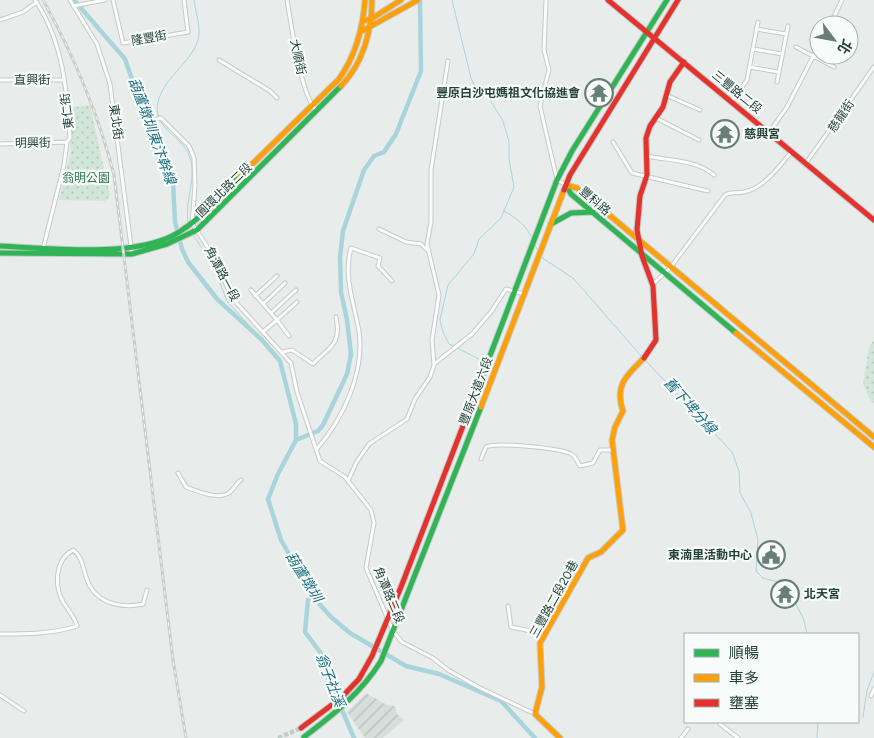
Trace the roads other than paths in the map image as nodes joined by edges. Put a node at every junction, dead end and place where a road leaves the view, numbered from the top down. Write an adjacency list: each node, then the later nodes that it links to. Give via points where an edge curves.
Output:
1 (70, 0): 16 (street, 東北街)
2 (105, 0): 16 (street)
3 (113, 0): 4 (street, 隆豐街, via 122,43 188,32)
4 (184, 0)
5 (287, 0): 48 (street, 大順街, via 302,76)
6 (365, 0): 20 (street, 圓環北路二段)
7 (372, 0): 18 (street, 圓環北路二段)
8 (401, 0): 18 (street)
9 (418, 0): 23 (street)
10 (546, 0): 63 (street, via 544,50 549,70 540,106)
11 (608, 0): 26 (street, 三豐路二段, via 622,8)
12 (667, 0): 26 (street, 豐原大道六段)
13 (678, 0): 28 (street, 豐原大道六段)
14 (842, 0): 17 (street)
15 (36, 1): 19 (street, via 23,12); 43 (street, 東仁街, via 59,48)
16 (74, 5): 76 (street, 東北街, via 97,44 110,84)
17 (835, 15)
18 (371, 19): 20 (street); 23 (street, 圓環北路二段)
19 (0, 20)
20 (363, 21): 25 (street, 圓環北路二段)
21 (758, 22): 24 (street)
22 (788, 26): 27 (street)
23 (370, 28): 25 (street); 50 (street, 圓環北路二段, via 353,70)
24 (756, 29): 27 (street); 30 (street)
25 (362, 31): 48 (street, 圓環北路二段, via 348,67)
26 (646, 32): 28 (street, 三豐路二段); 63 (street, 豐原大道六段)
27 (786, 34): 31 (street)
28 (654, 38): 35 (street, 三豐路二段); 64 (street, 豐原大道六段, via 582,153)
29 (796, 47): 32 (street)
30 (753, 49): 31 (street); 38 (street)
31 (782, 54): 41 (street)
32 (809, 54)
33 (219, 60): 46 (street)
34 (448, 61): 77 (street, via 431,170 431,222)
35 (684, 62): 45 (street, 三豐路二段20巷, via 670,82); 47 (street, 三豐路二段)
36 (809, 64): 53 (street, via 787,108)
37 (830, 65): 39 (street)
38 (749, 67): 41 (street); 47 (street, via 747,80)
39 (834, 67)
40 (874, 67): 60 (street, 慈龍街)
41 (779, 72): 44 (street)
42 (0, 80): 43 (street, 直興街)
43 (63, 80): 55 (street, 東仁街, via 70,138)
44 (777, 82)
45 (666, 95): 49 (street); 52 (street, 三豐路二段20巷)
46 (277, 98)
47 (732, 101): 53 (street, 三豐路二段)
48 (312, 107): 50 (street); 68 (street, 圓環北路二段)
49 (700, 110)
50 (317, 111): 71 (street, 圓環北路二段)
51 (159, 118): 68 (street, via 188,146 194,158)
52 (656, 118): 54 (street); 59 (street, 三豐路二段20巷, via 647,135)
53 (770, 131): 58 (street, 三豐路二段)
54 (700, 140)
55 (67, 142): 57 (street, 明興街); 75 (street, 東仁街)
56 (613, 142): 61 (street, via 632,173)
57 (0, 144)
58 (792, 151): 60 (street, 三豐路二段); 82 (street, via 774,174 757,186 725,195)
59 (647, 156): 61 (street, 三豐路二段20巷); 62 (street, via 705,167)
60 (806, 163): 67 (street, 三豐路二段)
61 (647, 175): 65 (street); 72 (street, 三豐路二段20巷, via 640,196)
62 (714, 175)
63 (557, 180): 64 (street); 90 (street, 豐原大道六段)
64 (566, 185): 66 (street, 豐科路, via 571,194); 69 (street, 豐原大道六段); 72 (street, 豐科路, via 577,188)
65 (708, 191)
66 (594, 212): 69 (street, via 571,213); 81 (street, 豐科路)
67 (874, 220)
68 (192, 223): 71 (street, 角潭路一段); 73 (street, 圓環北路二段)
69 (550, 225): 91 (street, 豐原大道六段)
70 (379, 229): 77 (street, via 406,242 421,244)
71 (197, 230): 73 (street, 圓環北路二段); 98 (street, 角潭路一段, via 214,257 232,298)
72 (638, 240): 81 (street, 三豐路二段20巷); 82 (street, 豐科路)
73 (166, 242): 76 (street, 圓環北路二段); 80 (street, 圓環北路二段)
74 (0, 246): 75 (street, 圓環北路二段)
75 (44, 247): 76 (street, 圓環北路二段); 79 (street, 東仁街)
76 (132, 247): 80 (street, 東北街)
77 (427, 250): 101 (street, via 439,295 432,340)
78 (0, 253): 79 (street, 圓環北路二段)
79 (42, 253): 80 (street, 圓環北路二段)
80 (132, 254)
81 (642, 256): 83 (street, 豐科路); 87 (street, 三豐路二段20巷)
82 (670, 268): 83 (street); 102 (street, 豐科路)
83 (664, 274): 87 (street); 103 (street, 豐科路)
84 (277, 276): 92 (street)
85 (392, 281): 104 (street, via 378,266 380,258 351,248 350,294 358,330 359,364 348,400)
86 (285, 283): 94 (street)
87 (652, 284): 105 (street, 三豐路二段20巷, via 656,340 654,347 627,373 622,383 618,397 623,411 612,435)
88 (251, 290): 92 (street)
89 (296, 290): 95 (street)
90 (515, 291): 91 (street); 101 (street, via 506,289 472,334); 112 (street, 豐原大道六段)
91 (524, 294): 113 (street, 豐原大道六段)
92 (255, 296): 94 (street)
93 (297, 302): 97 (street)
94 (263, 304): 95 (street)
95 (270, 313): 97 (street)
96 (336, 317): 100 (street, via 339,331 336,339 313,364 292,350)
97 (277, 320): 98 (street); 99 (street)
98 (264, 331): 100 (street, 角潭路一段)
99 (289, 336)
100 (282, 352): 104 (street, 角潭路一段, via 291,363)
101 (434, 364): 109 (street, via 406,419 369,444)
102 (874, 437)
103 (874, 447)
104 (315, 449): 109 (street, 角潭路二段, via 320,462 345,477)
105 (612, 450): 106 (street, via 600,450 593,463 580,466 575,457 549,448 491,444 484,448); 115 (street, 三豐路二段20巷, via 623,530 601,552 588,558)
106 (481, 459)
107 (178, 473): 108 (street, via 186,487 205,494 230,493)
108 (241, 480)
109 (347, 482): 112 (street, 角潭路二段, via 372,514 374,523 366,568)
110 (147, 590): 114 (street, via 143,604 112,604 91,588 73,550 61,563 58,587 77,626)
111 (508, 606): 115 (street, via 511,627 531,631)
112 (389, 618): 113 (street, 角潭路二段); 122 (street, 豐原大道六段, via 359,678 342,698)
113 (393, 631): 120 (street, 角潭路二段, via 402,642 463,678); 124 (street, 豐原大道六段, via 370,679 344,707)
114 (0, 634)
115 (541, 640): 120 (street, 三豐路二段20巷, via 542,687)
116 (874, 689): 118 (street)
117 (0, 694): 119 (street)
118 (871, 696)
119 (24, 710)
120 (535, 714): 125 (street, 角潭路二段)
121 (720, 724): 127 (street)
122 (301, 728)
123 (688, 729): 126 (street)
124 (304, 736)
125 (560, 738)
126 (681, 738)
127 (738, 738)

